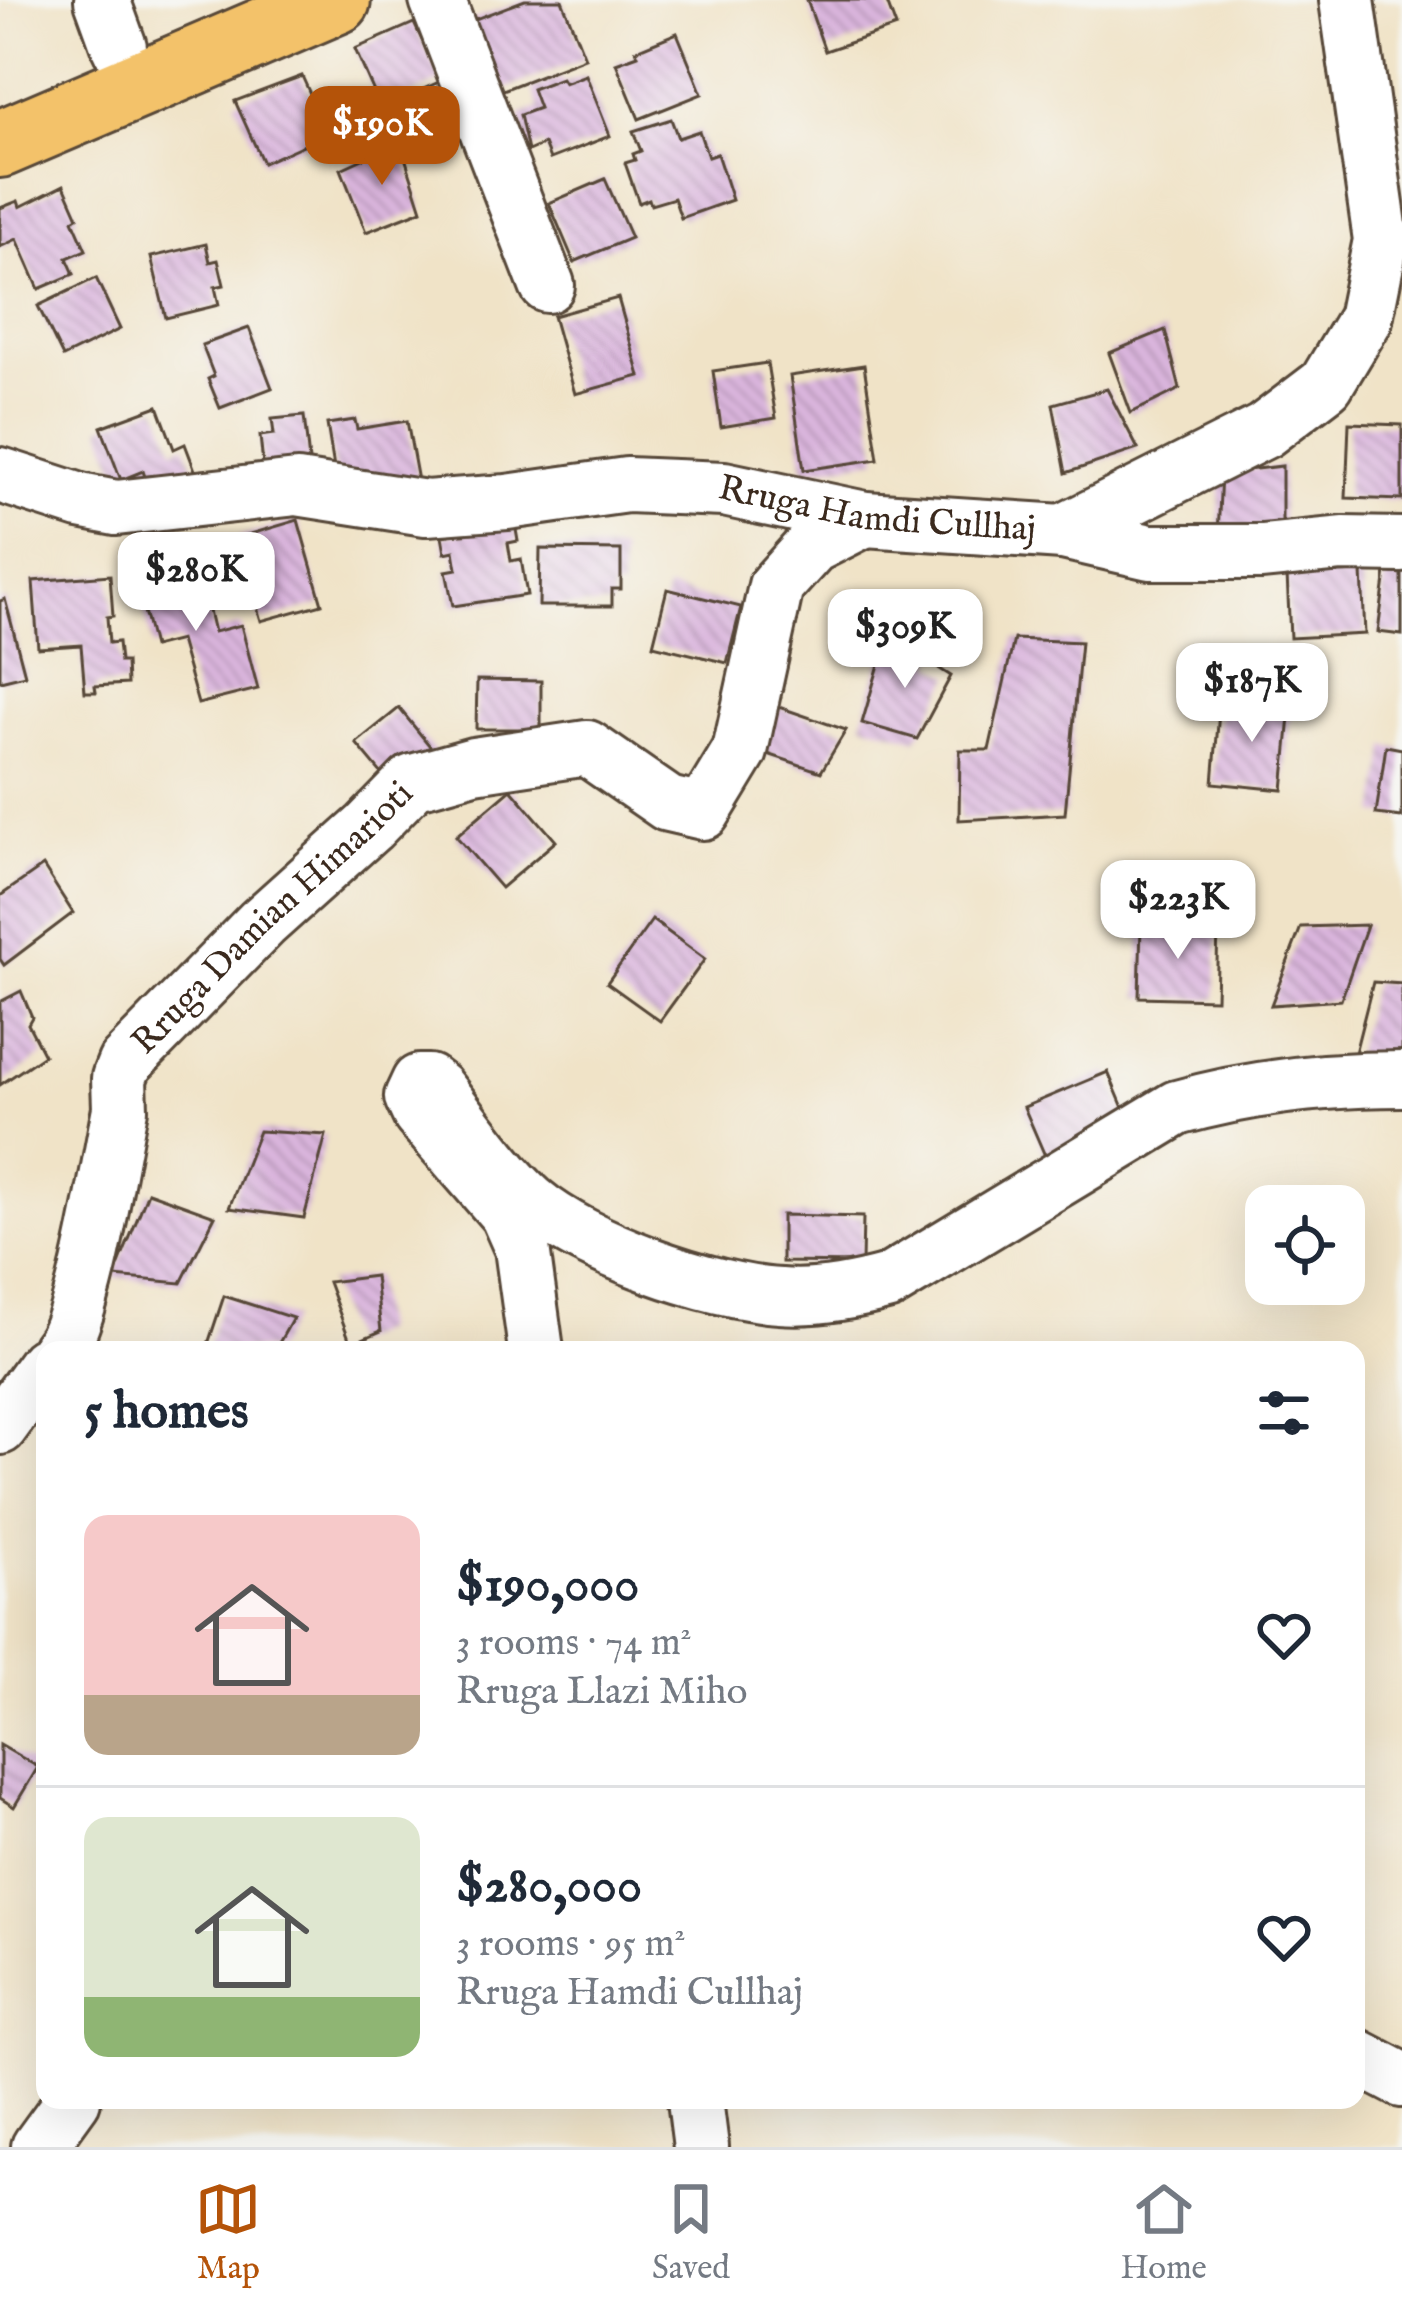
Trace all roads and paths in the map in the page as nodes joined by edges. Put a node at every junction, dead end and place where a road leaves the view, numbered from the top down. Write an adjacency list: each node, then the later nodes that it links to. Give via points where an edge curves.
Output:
1 (232, 0): 5 (main road)
2 (337, 0): 7 (main road)
3 (436, 0): 8 (street)
4 (1347, 0): 9 (street, Rruga Hamdi Cullhaj, via 1381,240)
5 (110, 24): 6 (main road)
6 (0, 96)
7 (0, 144)
8 (547, 285)
9 (1383, 316): 12 (street, Rruga Hamdi Cullhaj, via 1326,384 1264,431)
10 (0, 475): 11 (street, Rruga Hamdi Cullhaj, via 116,508 297,488 426,508 627,485 724,489)
11 (865, 518): 12 (street, Rruga Hamdi Cullhaj); 15 (street, Rruga Damian Himarioti, via 812,546 776,586 740,751 703,812 668,803 587,748 413,782 125,1063)
12 (1063, 532): 13 (street, via 1150,552)
13 (1402, 545)
14 (1402, 1079): 16 (street, via 1329,1079 1177,1108 889,1282 847,1294 781,1296 683,1274 580,1235 530,1201 436,1088 418,1082 412,1097 420,1114 507,1214 522,1248)
15 (66, 1341)
16 (535, 1341)
17 (36, 1380): 18 (street, Rruga Damian Himarioti)
18 (0, 1426)
19 (1365, 2061): 20 (street)
20 (1402, 2080)
21 (66, 2109): 23 (street)
22 (696, 2109): 24 (street)
23 (39, 2147)
24 (701, 2147)

